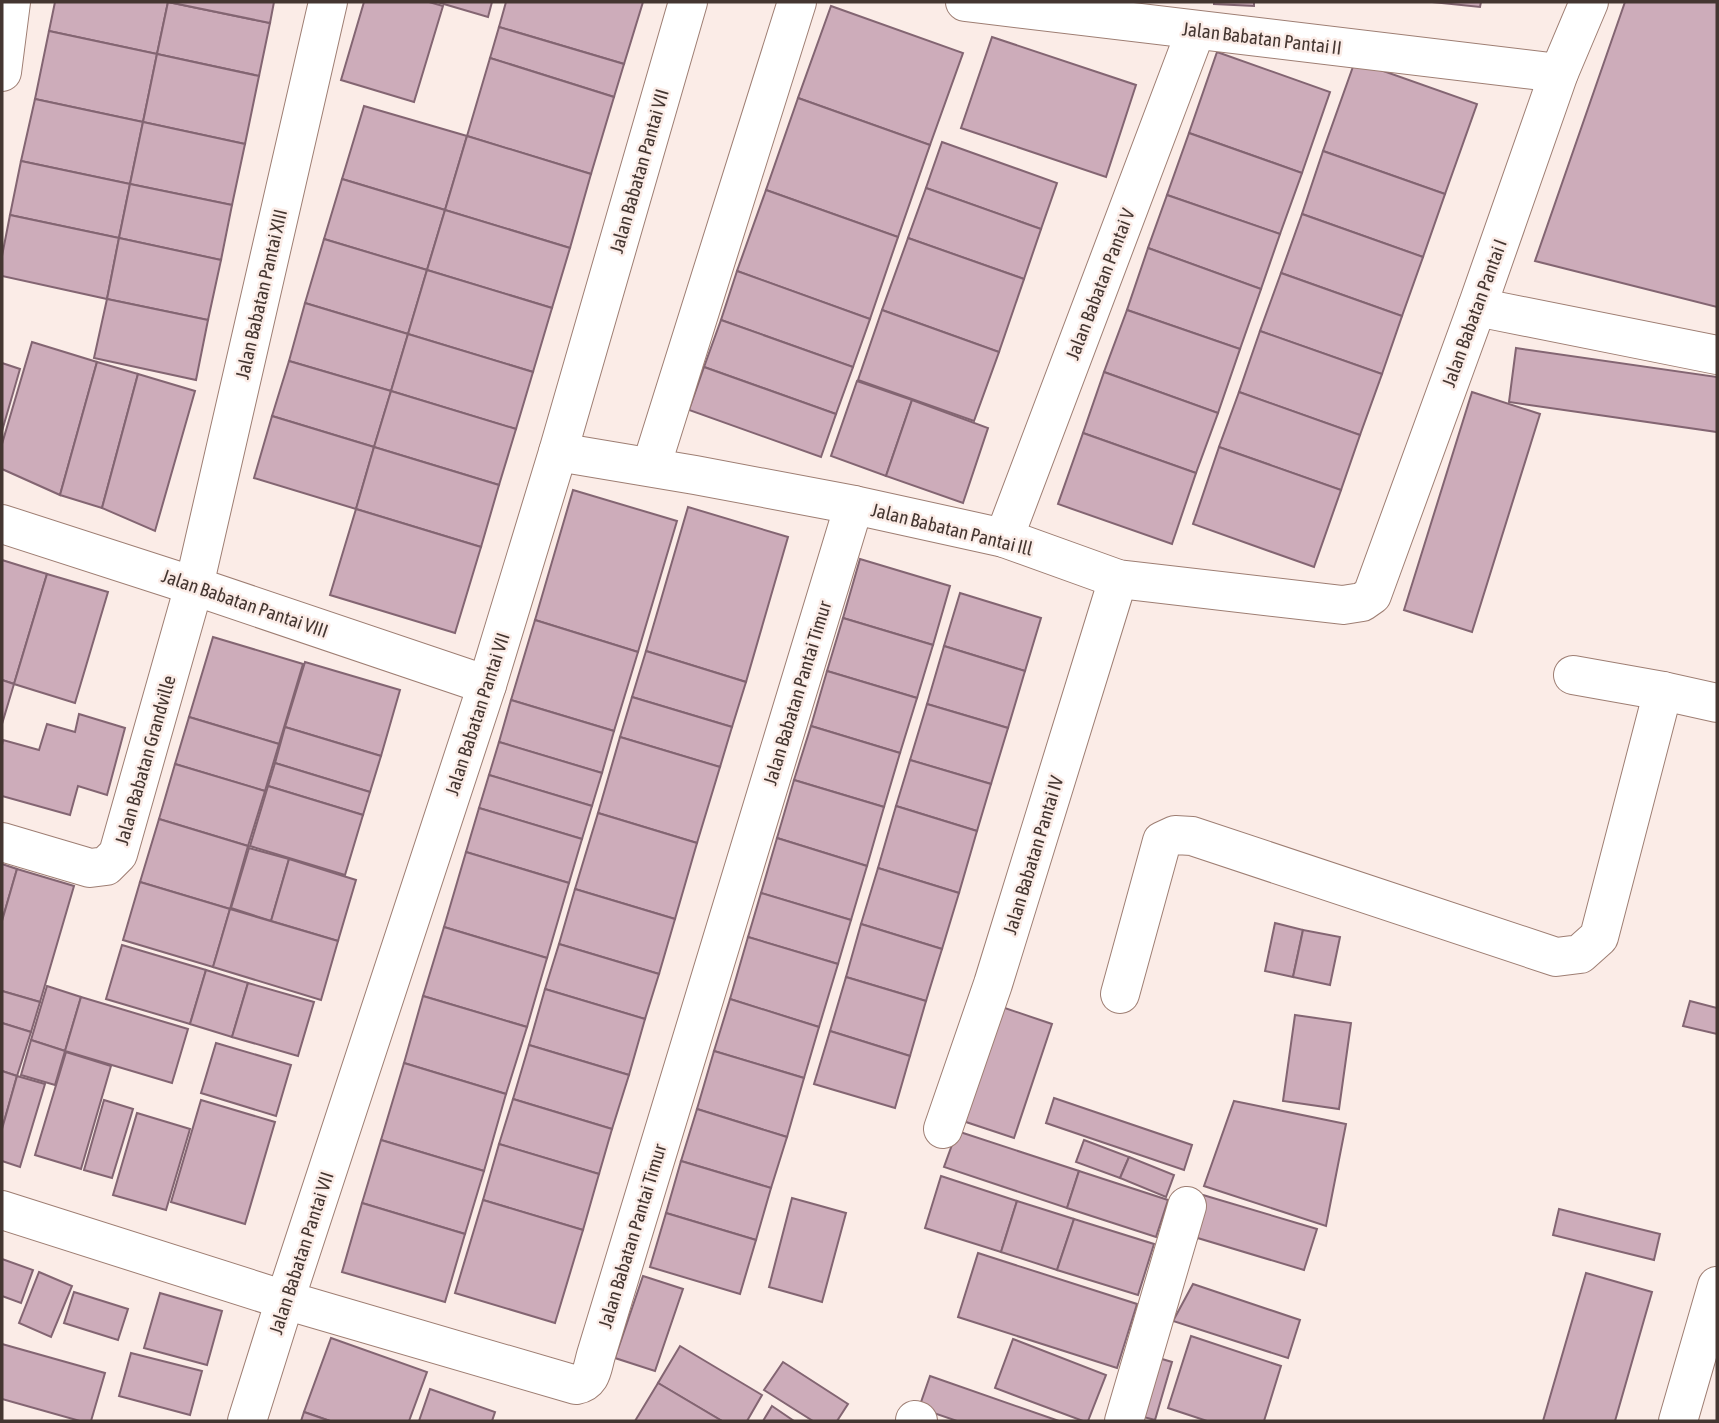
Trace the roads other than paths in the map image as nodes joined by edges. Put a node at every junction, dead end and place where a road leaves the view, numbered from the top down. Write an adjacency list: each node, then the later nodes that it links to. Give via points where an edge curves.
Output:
1 (11, 2): 8 (street)
2 (328, 2): 18 (street, Jalan Babatan Pantai XIII)
3 (688, 2): 12 (street, Jalan Babatan Pantai VII)
4 (797, 2): 13 (street)
5 (965, 2): 7 (street, Jalan Babatan Pantai II)
6 (1589, 2): 9 (street, Jalan Babatan Pantai I)
7 (1196, 30): 9 (street, Jalan Babatan Pantai II); 16 (street, Jalan Babatan Pantai V)
8 (2, 72)
9 (1559, 73): 10 (street, Jalan Babatan Pantai I)
10 (1477, 307): 11 (street); 19 (street, Jalan Babatan Pantai I, via 1372,595)
11 (1717, 355)
12 (558, 452): 13 (street, Jalan Babatan Pantai Ill); 21 (street, Jalan Babatan Pantai VII)
13 (652, 467): 14 (street, Jalan Babatan Pantai Ill)
14 (855, 505): 16 (street, Jalan Babatan Pantai Ill); 30 (street, Jalan Babatan Pantai Timur, via 589,1379 576,1385)
15 (2, 524): 18 (street, Jalan Babatan Pantai VIII)
16 (1004, 537): 17 (street, Jalan Babatan Pantai Ill)
17 (1118, 579): 19 (street, Jalan Babatan Pantai Ill); 26 (street, Jalan Babatan Pantai IV, via 993,984)
18 (194, 586): 21 (street, Jalan Babatan Pantai VIII); 24 (street, Jalan Babatan Grandville, via 118,854 106,866 90,868)
19 (1343, 605)
20 (1573, 676): 22 (street)
21 (487, 685): 30 (street, Jalan Babatan Pantai VII)
22 (1663, 691): 23 (street); 25 (street, via 1599,937 1580,954 1556,957 1192,836 1175,835 1162,841)
23 (1717, 703)
24 (2, 842)
25 (1120, 994)
26 (943, 1129)
27 (1187, 1206): 32 (street)
28 (2, 1210): 30 (street, Jalan Babatan Pantai Timur)
29 (1717, 1286): 33 (street)
30 (285, 1300): 31 (street, Jalan Babatan Pantai VII)
31 (247, 1421)
32 (1124, 1421)
33 (1678, 1421)

